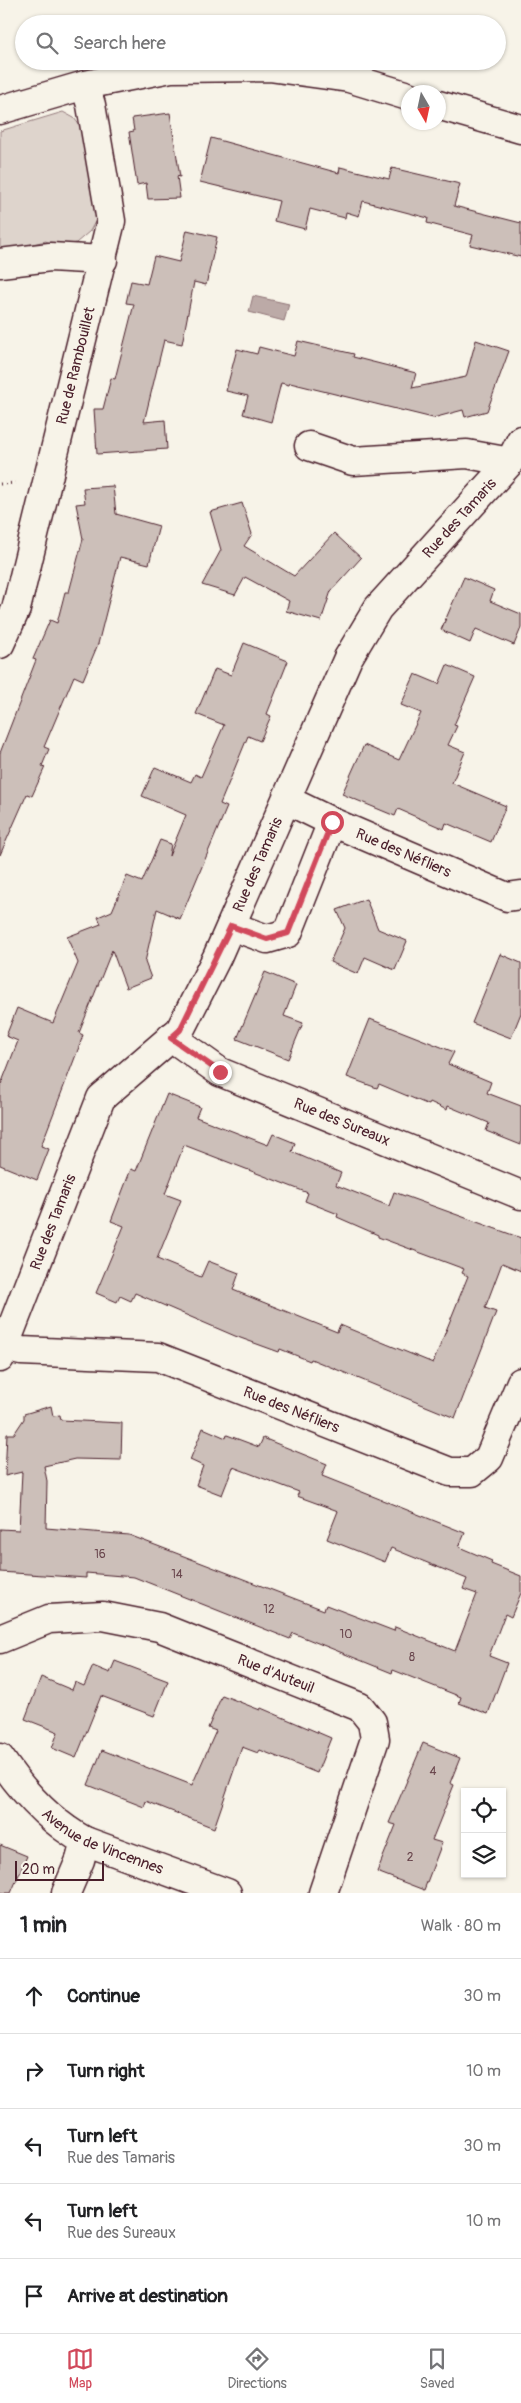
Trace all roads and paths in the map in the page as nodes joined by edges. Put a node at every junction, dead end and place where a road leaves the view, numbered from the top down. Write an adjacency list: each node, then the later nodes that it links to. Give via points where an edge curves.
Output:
1 (161, 70): 3 (street)
2 (291, 70): 4 (street, via 349,78)
3 (85, 85): 6 (street); 8 (street, Rue de Rambouillet, via 111,221)
4 (401, 94)
5 (446, 107): 7 (street)
6 (0, 110)
7 (521, 129)
8 (102, 260): 9 (street, via 50,257); 12 (street, Rue de Rambouillet, via 16,608)
9 (0, 263)
10 (309, 446): 11 (street, via 353,461)
11 (516, 451): 13 (street, Rue des Tamaris, via 378,608 348,658)
12 (0, 644)
13 (287, 800): 14 (street, Rue des Néfliers); 16 (street, Rue des Tamaris)
14 (332, 822): 15 (street, Rue des Néfliers, via 507,897); 16 (street, via 288,933 267,939)
15 (521, 896)
16 (231, 926): 17 (street, Rue des Tamaris, via 180,1030)
17 (171, 1038): 18 (street, Rue des Sureaux, via 220,1072); 19 (street, Rue des Tamaris, via 101,1098)
18 (521, 1195)
19 (2, 1352): 20 (street, Rue des Néfliers, via 158,1357 450,1472 472,1472 490,1458)
20 (521, 1382)
21 (0, 1639): 26 (street, Rue d'Auteuil, via 49,1619 103,1616 159,1628 360,1706 372,1722 375,1739)
22 (0, 1758): 23 (street, Avenue de Vincennes, via 36,1803 65,1830)
23 (85, 1841): 24 (street); 25 (street, Avenue de Vincennes)
24 (66, 1893)
25 (227, 1893)
26 (323, 1893)

